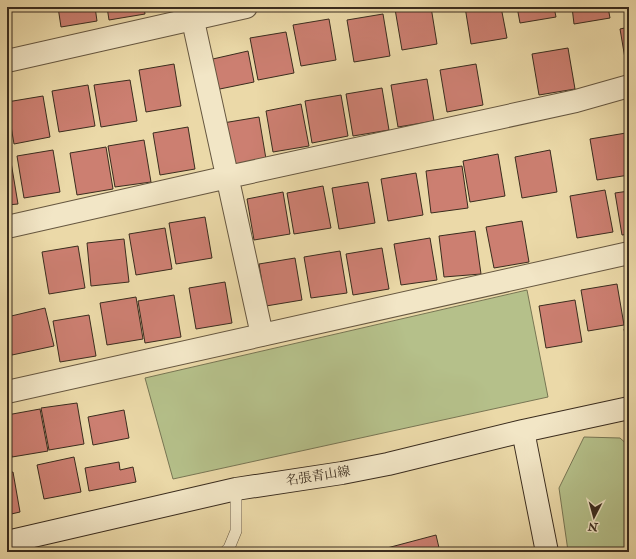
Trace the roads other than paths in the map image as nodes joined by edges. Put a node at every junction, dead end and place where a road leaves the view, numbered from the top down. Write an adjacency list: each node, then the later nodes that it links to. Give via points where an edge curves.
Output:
1 (246, 7): 2 (street)
2 (191, 13): 3 (street); 5 (street)
3 (7, 61)
4 (629, 86): 5 (street)
5 (228, 177): 6 (street); 8 (street)
6 (7, 227)
7 (629, 254): 8 (street)
8 (262, 335): 9 (street)
9 (7, 392)
10 (629, 408): 11 (street, 名張青山線)
11 (523, 431): 12 (street, 名張青山線, via 388,464); 15 (street)
12 (236, 490): 13 (street, 名張青山線); 14 (lane, via 236,531)
13 (7, 542)
14 (230, 551)
15 (547, 552)

